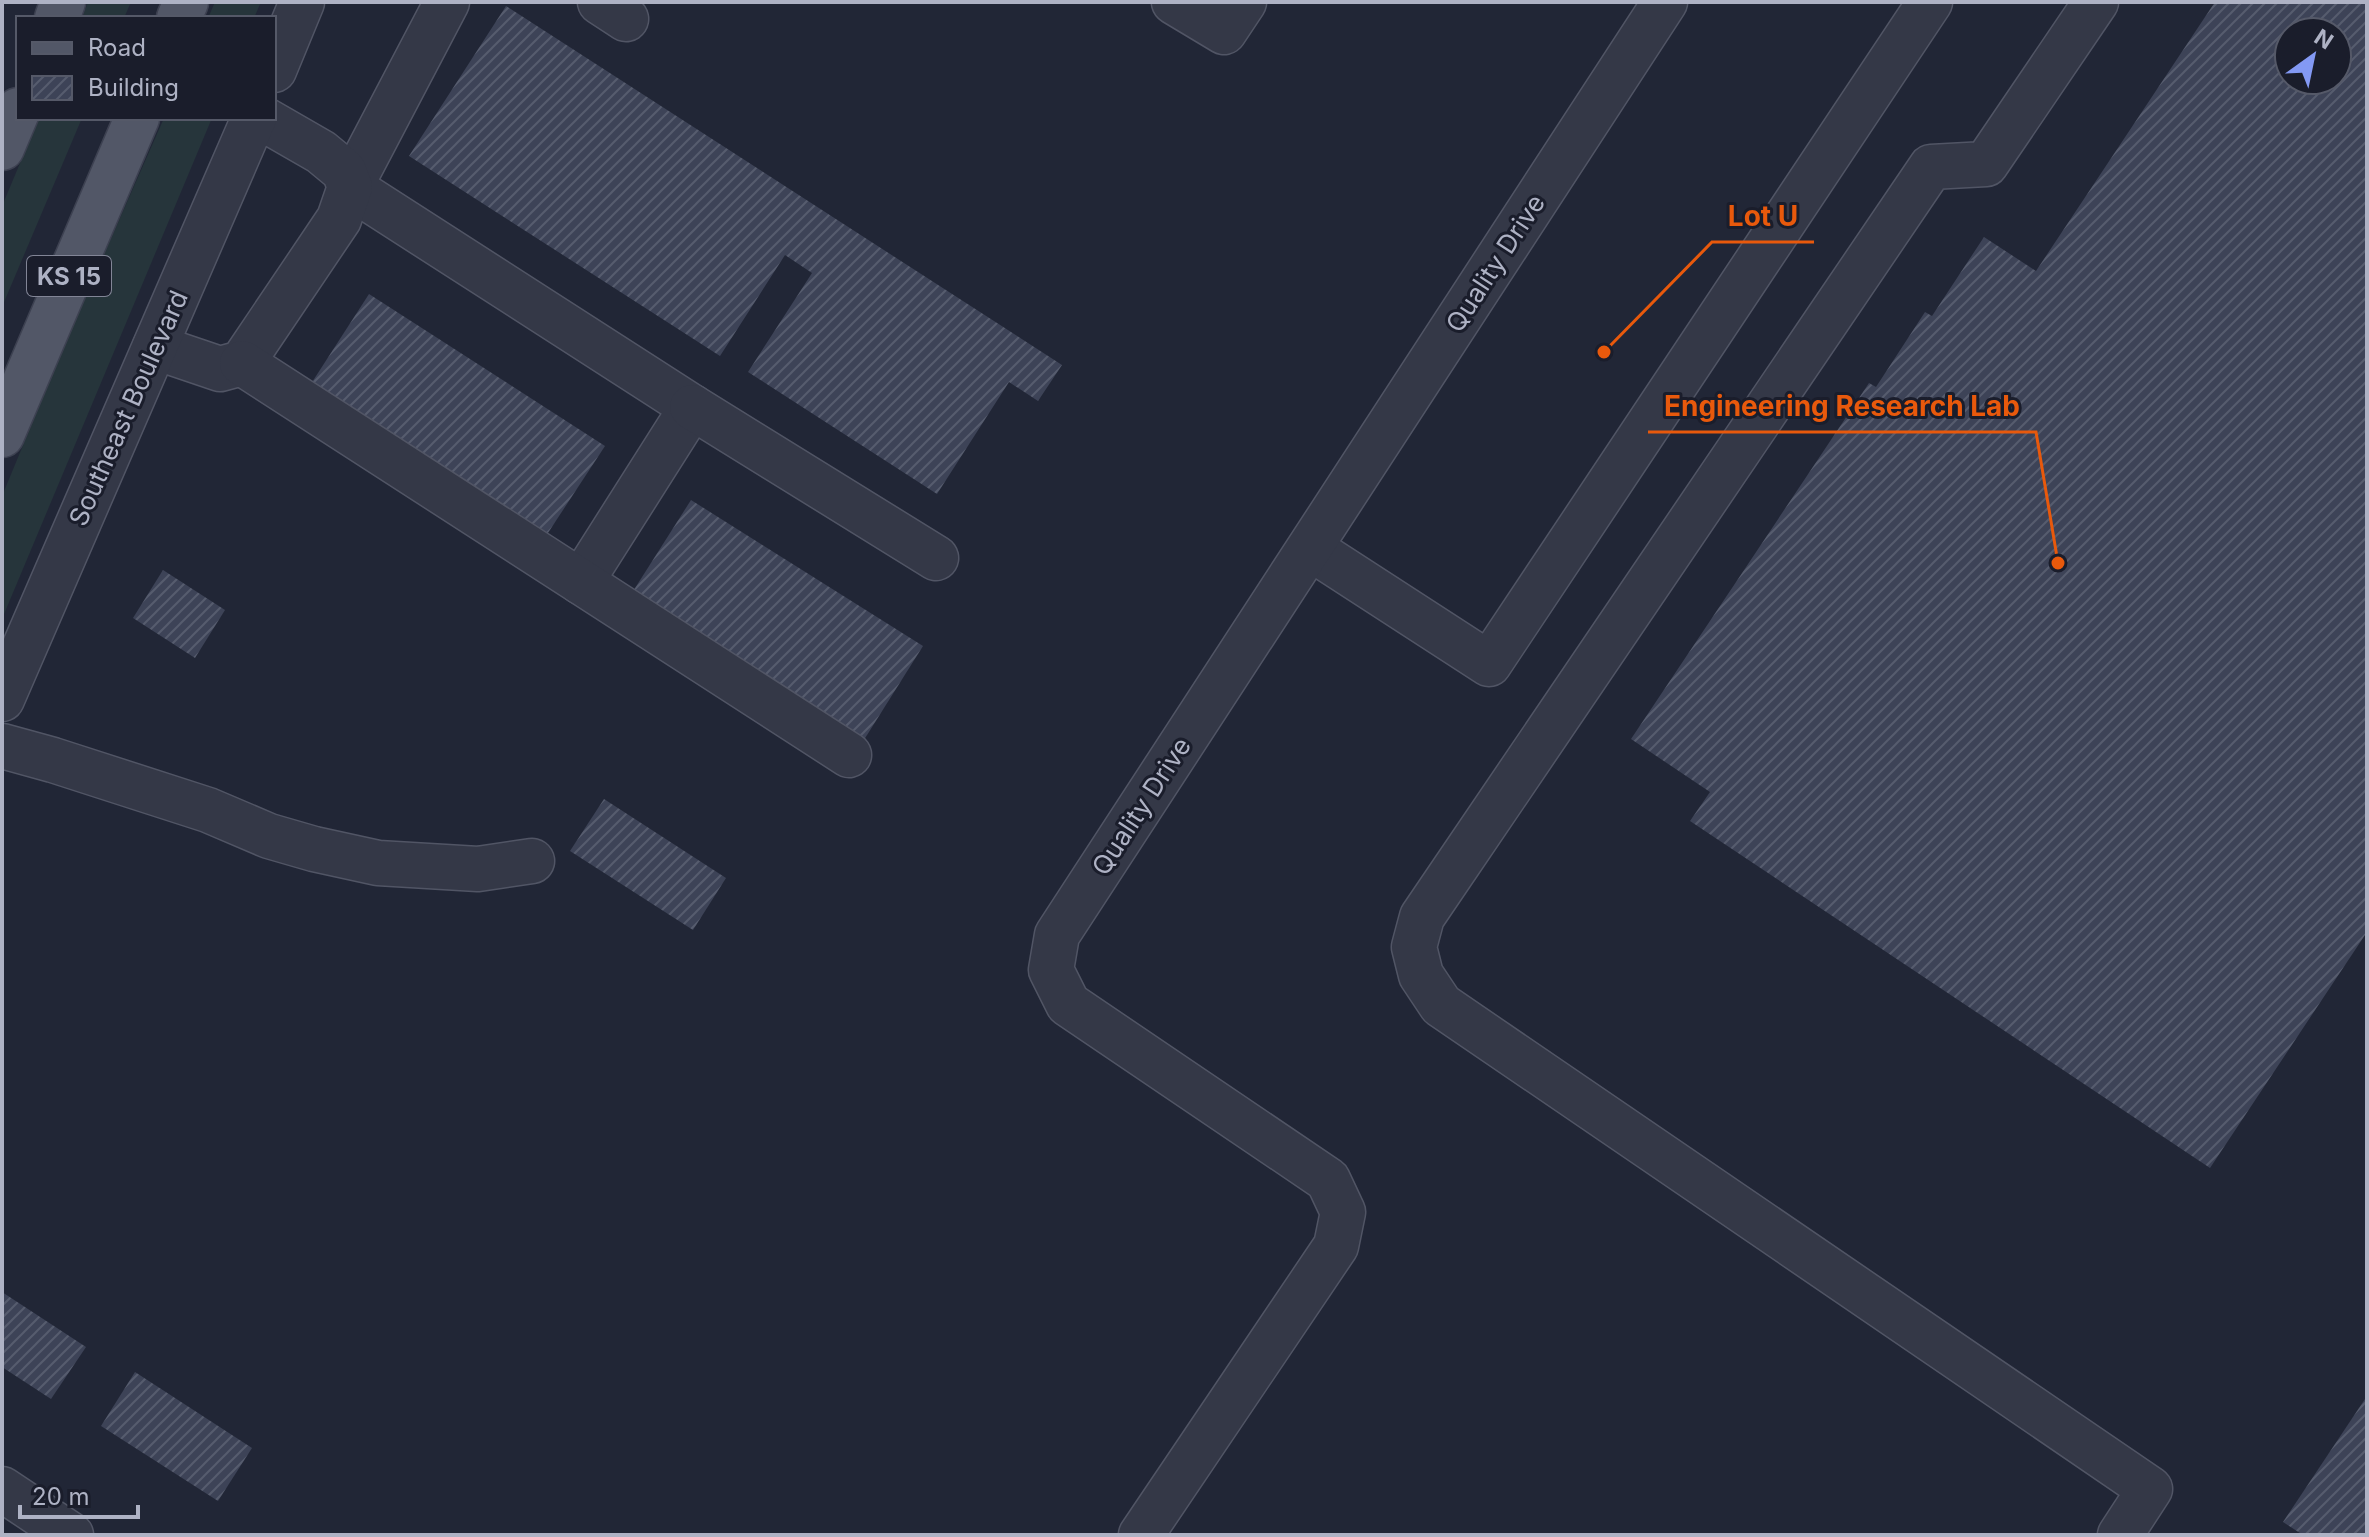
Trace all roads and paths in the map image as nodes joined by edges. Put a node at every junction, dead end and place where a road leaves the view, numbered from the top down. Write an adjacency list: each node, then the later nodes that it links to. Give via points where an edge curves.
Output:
1 (302, 2): 8 (street)
2 (447, 2): 14 (street)
3 (1174, 2): 4 (street, via 1224,32)
4 (1244, 2)
5 (1665, 2): 19 (street, Quality Drive)
6 (1930, 2): 19 (street, via 1489,664)
7 (2096, 2): 29 (street, via 1986,164 1931,167 1422,917 1414,947 1421,975 1441,1005 2150,1489)
8 (276, 65)
9 (16, 115): 13 (main road)
10 (136, 120): 18 (main road, KS 15)
11 (253, 120): 15 (street, Southeast Boulevard)
12 (265, 120): 14 (street, via 321,152 344,171)
13 (2, 148)
14 (350, 187): 16 (street, via 339,219); 17 (street)
15 (155, 347): 16 (street, via 220,369); 22 (street, Southeast Boulevard)
16 (242, 363): 21 (street)
17 (692, 407): 20 (street); 21 (street)
18 (2, 435)
19 (1310, 548): 28 (street, Quality Drive, via 1057,935 1051,970 1068,1004 1328,1180 1343,1212 1336,1246)
20 (936, 558)
21 (581, 582): 24 (street)
22 (2, 699)
23 (2, 746): 25 (street, via 208,810 269,836 378,863 478,869)
24 (849, 755)
25 (532, 861)
26 (2, 1489): 27 (street)
27 (71, 1535)
28 (1141, 1535)
29 (2120, 1535)

